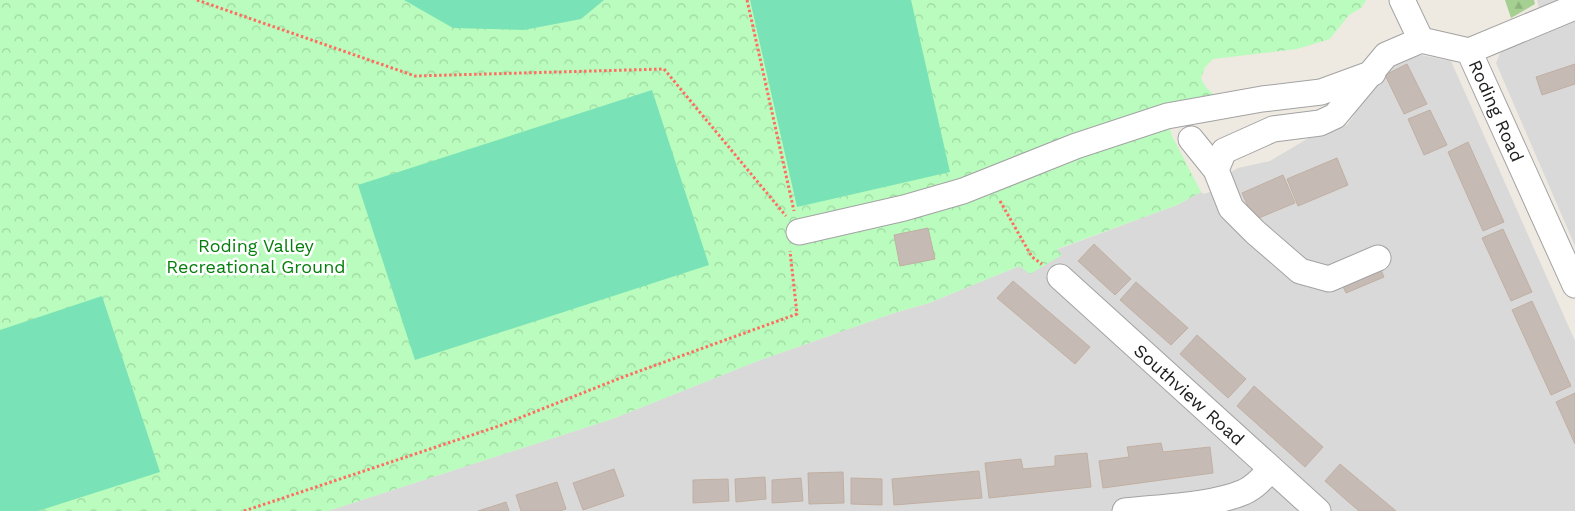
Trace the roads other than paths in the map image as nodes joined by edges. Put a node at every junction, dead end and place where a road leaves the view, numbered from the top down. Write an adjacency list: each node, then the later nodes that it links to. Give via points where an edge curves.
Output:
1 (1402, 0): 3 (street)
2 (1575, 7): 4 (street)
3 (1422, 40): 4 (street, Roding Road); 5 (street, via 1386,55)
4 (1469, 51): 11 (street, Roding Road)
5 (1373, 73): 7 (street, via 1335,116 1320,123 1273,130 1224,151); 8 (street, via 1320,92 1166,116 1076,146 989,181 904,208)
6 (1191, 139): 7 (street)
7 (1216, 170): 9 (street, via 1231,208 1300,271 1329,279)
8 (799, 232)
9 (1378, 258)
10 (1060, 278): 12 (street, Southview Road)
11 (1575, 283)
12 (1271, 469): 13 (street, via 1245,491 1224,498); 14 (street, Southview Road)
13 (1125, 511)
14 (1318, 511)

